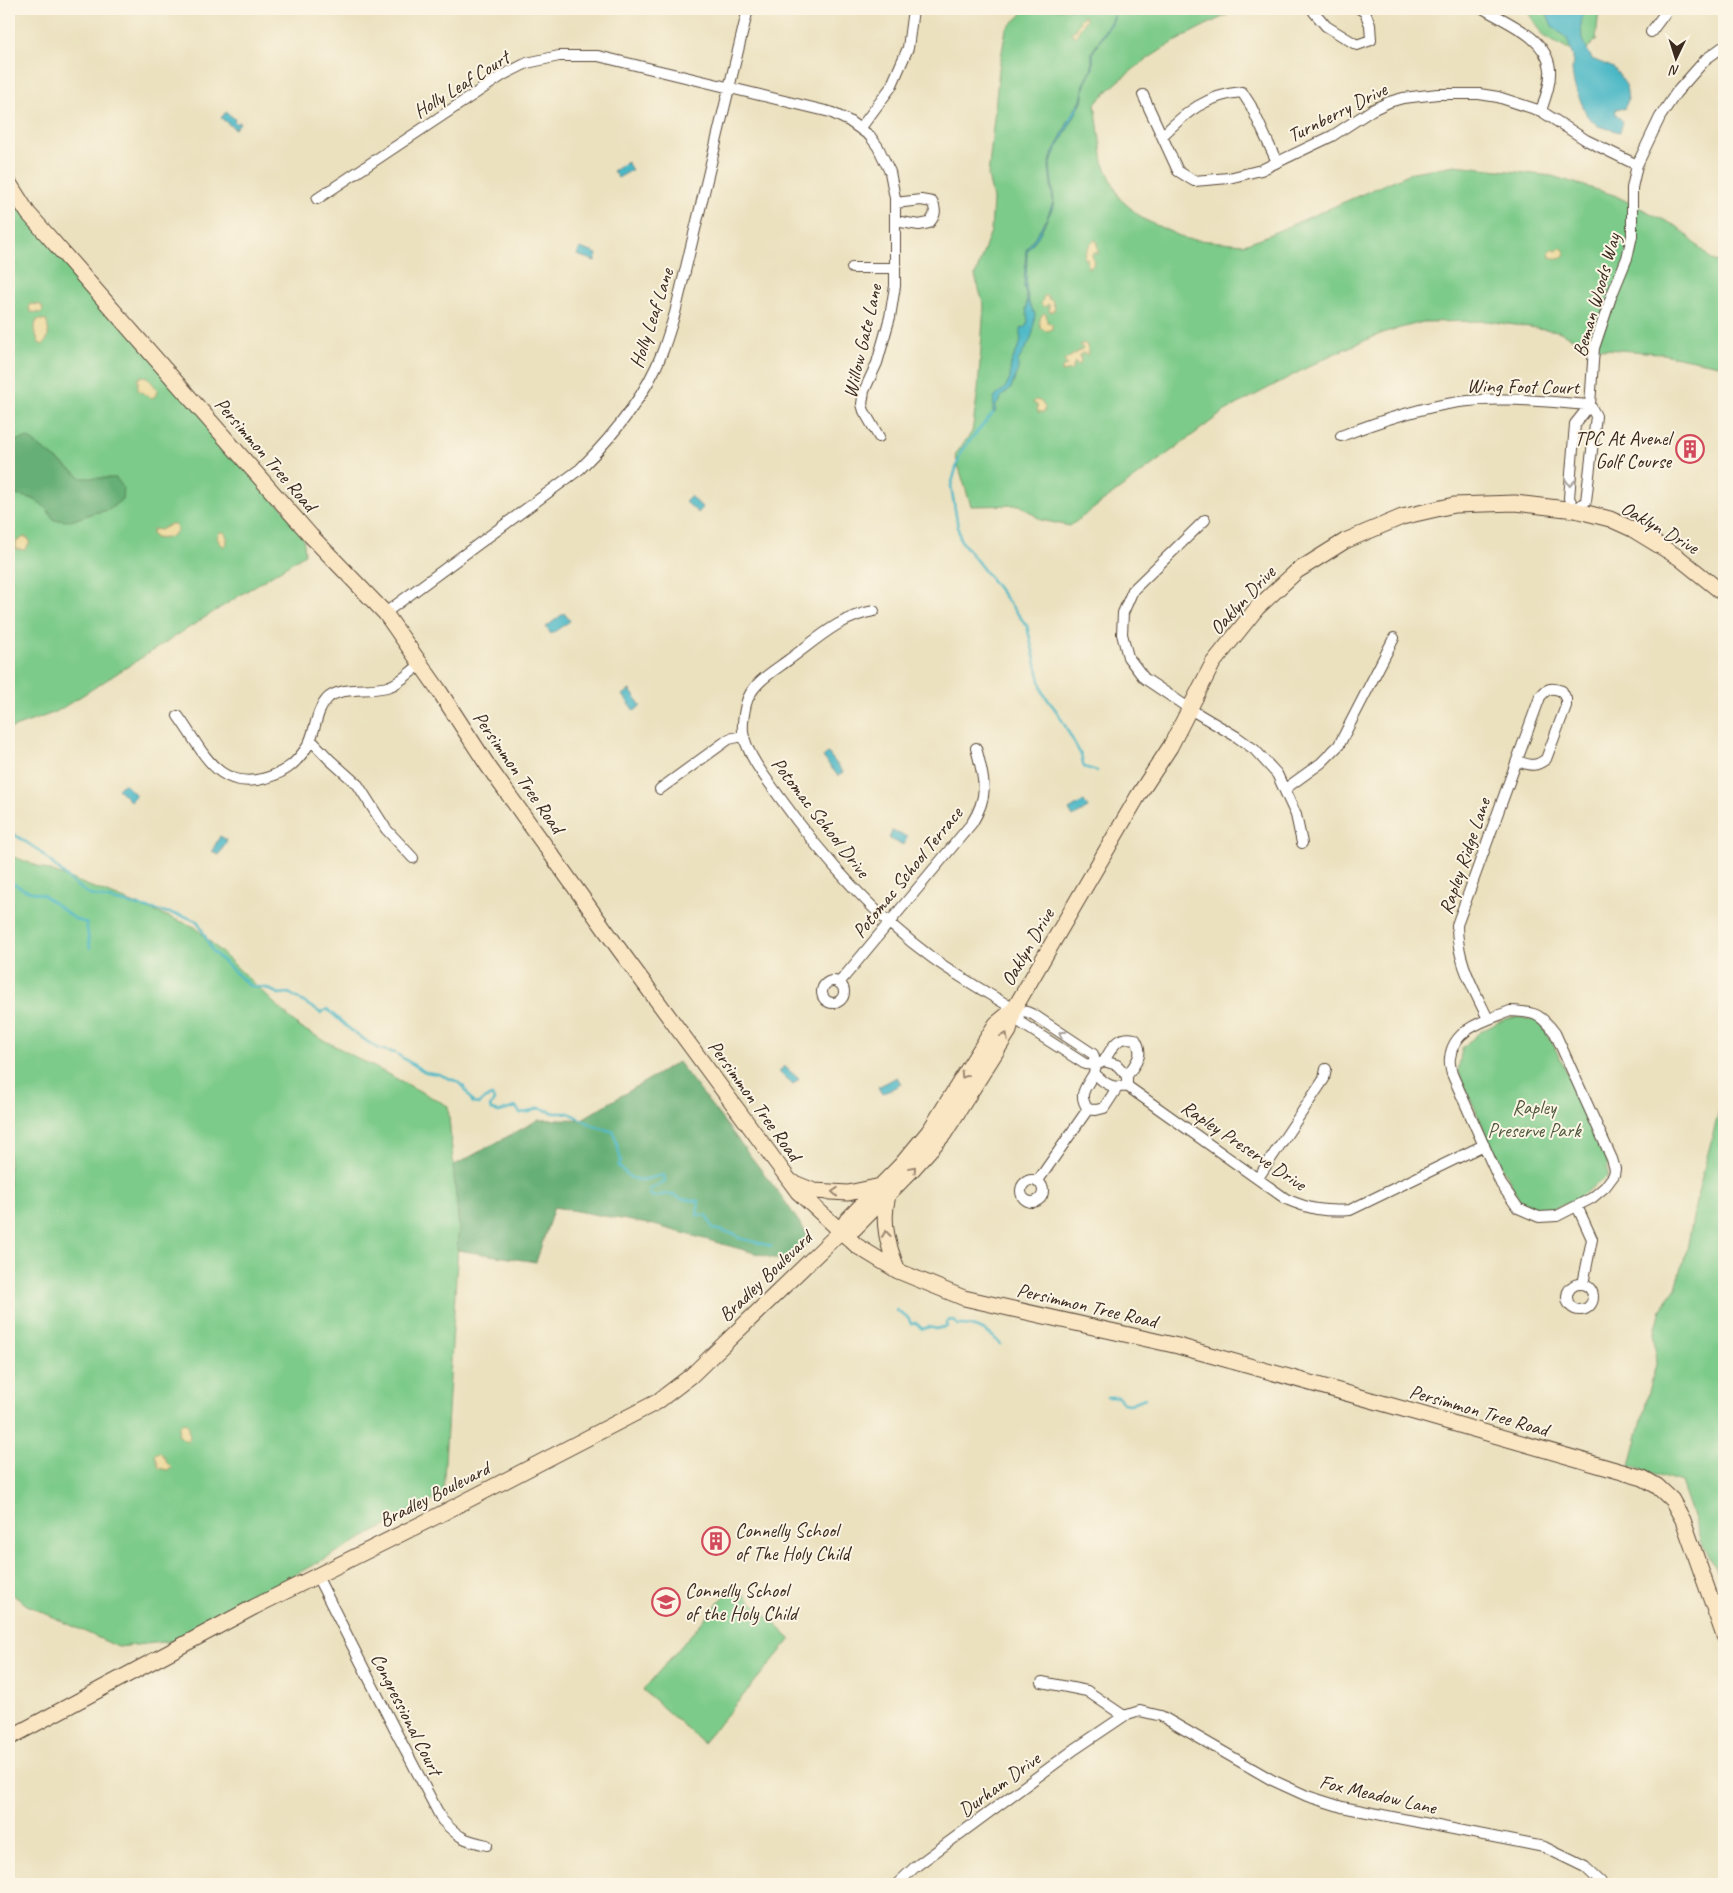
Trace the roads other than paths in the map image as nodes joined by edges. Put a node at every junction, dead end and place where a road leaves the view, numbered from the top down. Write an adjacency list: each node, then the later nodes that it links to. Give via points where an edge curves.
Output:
1 (748, 9): 9 (street, Holly Leaf Lane)
2 (913, 9): 12 (street, via 908,48 891,87)
3 (1316, 9): 6 (street, via 1314,12 1326,26 1357,45 1371,40)
4 (1484, 9): 11 (street, via 1523,31 1546,56 1550,69)
5 (1668, 9): 7 (street)
6 (1364, 10)
7 (1651, 32)
8 (1724, 46): 15 (street, Beman Woods Way, via 1706,59 1676,94 1660,117)
9 (730, 87): 12 (street, Willow Gate Lane, via 830,112); 17 (street, Holly Leaf Court, via 598,56 559,56 527,64 503,75); 29 (street, Holly Leaf Lane, via 675,313 662,354 644,390 608,441 580,468)
10 (1143, 94): 13 (street, Turnberry Drive)
11 (1541, 111): 14 (street, Turnberry Drive, via 1479,94 1403,98 1372,110 1332,136); 15 (street, Turnberry Drive, via 1586,140)
12 (860, 129): 18 (street, Willow Gate Lane, via 870,136 884,156)
13 (1162, 136): 14 (street, Turnberry Drive, via 1178,171 1194,181 1229,178 1261,170); 14 (street, Turnberry Drive, via 1180,118 1207,100 1226,93 1242,92)
14 (1277, 162)
15 (1637, 164): 22 (street, Beman Woods Way, via 1632,188 1632,236 1594,348)
16 (9, 183): 29 (main road, Persimmon Tree Road, via 28,213 311,536)
17 (317, 199)
18 (895, 203): 19 (street, Willow Gate Lane); 19 (street, via 921,200 932,202 935,208 929,223 919,225)
19 (895, 221): 21 (street, Willow Gate Lane)
20 (852, 268): 21 (street)
21 (895, 268): 23 (street, Willow Gate Lane, via 890,317 862,404)
22 (1590, 405): 24 (street, Wing Foot Court, via 1514,400 1460,402 1410,412); 25 (street, Beman Woods Way, via 1596,416 1586,502); 25 (street, one-way to 25, via 1574,424 1568,498)
23 (879, 436)
24 (1341, 436)
25 (1575, 510): 27 (main road, Oaklyn Drive, via 1610,519 1632,529 1678,557); 32 (main road, Oaklyn Drive, via 1515,503 1454,505 1402,517 1345,541 1297,571 1257,608 1213,663)
26 (1205, 520): 32 (street, via 1133,590 1124,613 1122,634 1128,657 1144,678)
27 (1724, 594)
28 (874, 611): 34 (street, via 839,622 763,679 746,703)
29 (385, 613): 31 (main road, Persimmon Tree Road)
30 (1394, 638): 38 (street, via 1340,745 1321,764)
31 (421, 664): 35 (street, via 390,686 343,691 328,698 318,716); 53 (main road, Persimmon Tree Road, via 488,766)
32 (1190, 709): 38 (street, via 1255,750 1277,774); 44 (main road, Oaklyn Drive)
33 (178, 716): 35 (street, via 212,766 225,776 239,780 259,780 285,772)
34 (743, 736): 39 (street, via 729,739); 42 (street, Potomac School Drive, via 757,766 801,827 849,884)
35 (311, 740): 41 (street, via 358,785 386,829)
36 (976, 748): 42 (street, Potomac School Terrace, via 986,785 980,811)
37 (1517, 761): 37 (street, Rapley Ridge Lane, via 1540,697 1545,690 1562,691 1566,706 1546,759 1530,766); 45 (street, Rapley Ridge Lane, via 1457,925 1460,959)
38 (1285, 789): 40 (street, via 1296,815)
39 (660, 790)
40 (1302, 843)
41 (413, 858)
42 (889, 922): 43 (street, Potomac School Terrace); 44 (street, Potomac School Drive, via 931,957)
43 (839, 983)
44 (1014, 1009): 46 (street, Rapley Preserve Drive, via 1021,1023 1085,1064); 55 (main road, Oaklyn Drive, via 996,1024 930,1130 900,1165)
45 (1488, 1020): 51 (street, via 1474,1025 1457,1039 1450,1058 1452,1074); 56 (street, via 1510,1011 1528,1012 1544,1018 1555,1033 1612,1158 1614,1169 1614,1175 1605,1187)
46 (1098, 1067): 48 (street, Rapley Preserve Drive, via 1117,1065); 48 (street, via 1118,1040 1126,1037 1135,1039 1140,1046 1140,1055); 49 (street, Rapley Preserve Drive, via 1105,1084); 50 (street, via 1082,1094 1082,1102)
47 (1326, 1069): 52 (street, via 1324,1080)
48 (1127, 1081): 49 (street); 52 (street, Rapley Preserve Drive)
49 (1117, 1088): 50 (street, via 1104,1108)
50 (1088, 1109): 54 (street)
51 (1484, 1145): 52 (street, Rapley Preserve Drive, via 1350,1210 1305,1207 1286,1199); 56 (street, via 1501,1184 1518,1208 1539,1217 1548,1217)
52 (1258, 1178)
53 (790, 1182): 55 (main road, one-way to 53, via 814,1191); 57 (main road, Persimmon Tree Road)
54 (1037, 1182)
55 (884, 1190): 57 (main road, Oaklyn Drive, via 854,1229); 58 (main road, one-way to 55, via 887,1242)
56 (1577, 1206): 59 (street, via 1592,1239)
57 (840, 1232): 58 (main road, Persimmon Tree Road); 60 (main road, Bradley Boulevard, via 691,1376 657,1402)
58 (898, 1271): 61 (main road, Persimmon Tree Road, via 964,1298 1178,1346 1643,1478 1658,1486 1672,1500 1683,1520)
59 (1584, 1284)
60 (317, 1576): 64 (main road, Bradley Boulevard); 65 (street, Congressional Court, via 442,1820 465,1840)
61 (1724, 1636)
62 (1042, 1682): 63 (street, via 1087,1690)
63 (1124, 1716): 66 (street, Durham Drive, via 915,1866); 67 (street, Fox Meadow Lane, via 1140,1711 1161,1716 1272,1780 1342,1807 1544,1847 1585,1867)
64 (9, 1738)
65 (487, 1845)
66 (897, 1884)
67 (1603, 1884)

